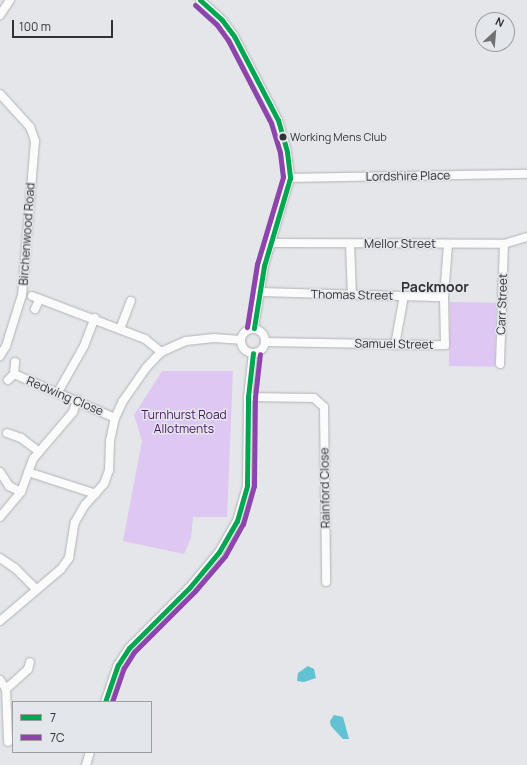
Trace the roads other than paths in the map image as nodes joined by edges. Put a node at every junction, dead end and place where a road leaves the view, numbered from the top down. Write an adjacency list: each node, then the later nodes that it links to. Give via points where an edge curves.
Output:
1 (10, 0): 3 (street)
2 (200, 0): 6 (street, via 222,20 234,36 278,120 287,152)
3 (0, 15)
4 (0, 94): 26 (street, Birchenwood Road, via 30,127 35,141 27,223 27,261 22,295 6,346)
5 (527, 174): 6 (street, Lordshire Place)
6 (290, 178): 8 (street)
7 (527, 237): 11 (street, Mellor Street)
8 (272, 243): 9 (street, Mellor Street); 12 (street, via 264,266)
9 (350, 244): 10 (street, Mellor Street); 14 (street)
10 (448, 244): 11 (street, Mellor Street); 13 (street, Samuel Street)
11 (504, 244): 28 (street, Carr Street)
12 (260, 292): 14 (street, Thomas Street); 19 (street)
13 (446, 293): 15 (street, Thomas Street); 23 (street, Samuel Street, via 445,345)
14 (352, 295): 15 (street, Thomas Street)
15 (404, 296): 23 (street)
16 (131, 301): 20 (street)
17 (35, 309): 18 (street, via 35,298)
18 (95, 318): 20 (street); 29 (street, via 84,346)
19 (254, 328): 21 (street, via 246,331); 22 (street, via 261,332)
20 (120, 329): 24 (street, via 145,339)
21 (241, 340): 24 (street, via 214,338 186,341); 25 (street, via 245,350)
22 (265, 342): 23 (street, Samuel Street); 25 (street, via 260,351)
23 (395, 345)
24 (161, 352): 32 (street, via 123,401)
25 (253, 353): 30 (street)
26 (0, 356)
27 (15, 362): 29 (street, Redwing Close, via 11,377)
28 (500, 364)
29 (58, 392): 31 (street, Redwing Close)
30 (248, 397): 41 (street, Rainford Close, via 314,398 324,407); 47 (street, via 247,484 237,521 219,552 190,587 130,648 118,665)
31 (77, 400): 32 (street, Redwing Close); 34 (street, via 66,421)
32 (115, 418): 38 (street, via 110,441 109,470 104,484)
33 (7, 433): 34 (street, via 20,438)
34 (38, 451): 36 (street)
35 (0, 472): 37 (street, via 9,486)
36 (28, 472): 37 (street); 38 (street)
37 (21, 492): 39 (street)
38 (96, 494): 42 (street, via 75,522 69,558 61,569)
39 (0, 517)
40 (0, 558): 42 (street, via 15,568)
41 (326, 582)
42 (36, 589): 43 (street)
43 (0, 621)
44 (31, 668): 46 (street)
45 (0, 680): 46 (street)
46 (6, 689): 48 (street)
47 (105, 701)
48 (4, 721): 49 (street)
49 (8, 742)
50 (90, 753): 51 (street)
51 (86, 765)

